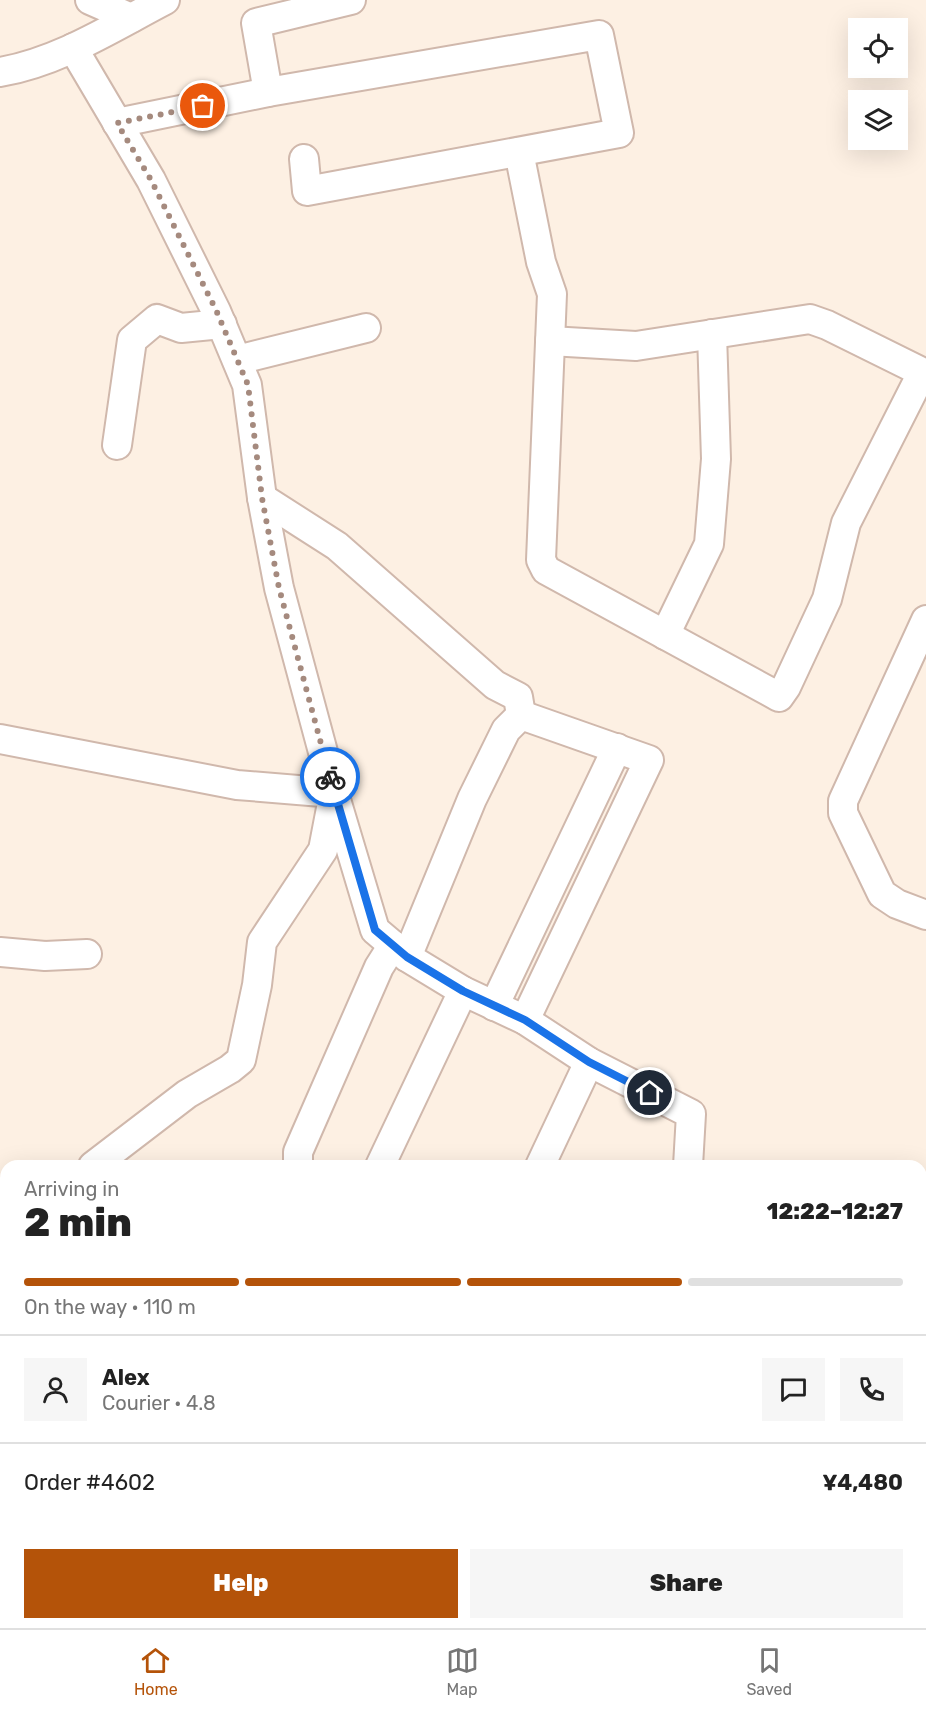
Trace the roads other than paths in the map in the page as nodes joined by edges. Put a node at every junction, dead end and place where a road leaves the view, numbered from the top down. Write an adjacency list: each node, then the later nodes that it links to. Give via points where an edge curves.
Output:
1 (90, 0): 4 (street)
2 (165, 0): 4 (street)
3 (351, 0): 7 (street, via 256,23)
4 (131, 18): 5 (street)
5 (73, 48): 6 (street, via 23,68); 8 (street)
6 (0, 72)
7 (268, 92): 8 (street); 9 (street, via 599,35 619,133)
8 (117, 123): 11 (street, via 151,180)
9 (519, 152): 10 (street, via 307,191); 14 (street, via 552,294)
10 (304, 159)
11 (222, 324): 15 (street); 17 (street, via 181,328 157,319 132,340)
12 (366, 328): 15 (street)
13 (712, 334): 14 (street, via 636,346); 16 (street, via 810,319); 20 (street, via 716,459 709,544)
14 (550, 341): 20 (street, via 541,560 546,570)
15 (237, 360): 18 (street, via 248,385)
16 (924, 374): 20 (street, via 846,523 827,599 779,697)
17 (117, 445)
18 (262, 498): 21 (street, via 337,546 495,685 518,697); 24 (street, via 279,588)
19 (926, 620): 25 (street, via 843,801 843,813 882,894)
20 (665, 636)
21 (521, 715): 23 (street); 26 (street, via 506,730)
22 (0, 739): 24 (street, via 237,785)
23 (616, 748): 30 (street); 31 (street, via 649,760)
24 (334, 793): 26 (street, via 375,930); 33 (street, via 323,850 262,942 241,1060 187,1094)
25 (926, 915)
26 (400, 951): 29 (street); 34 (street, via 379,967 302,1141)
27 (0, 952): 28 (street)
28 (87, 954)
29 (463, 991): 30 (street); 35 (street)
30 (494, 1006): 31 (street)
31 (525, 1020): 32 (street)
32 (589, 1062): 36 (street); 37 (street, via 691,1114)
33 (101, 1160)
34 (298, 1160)
35 (383, 1160)
36 (543, 1160)
37 (688, 1160)

